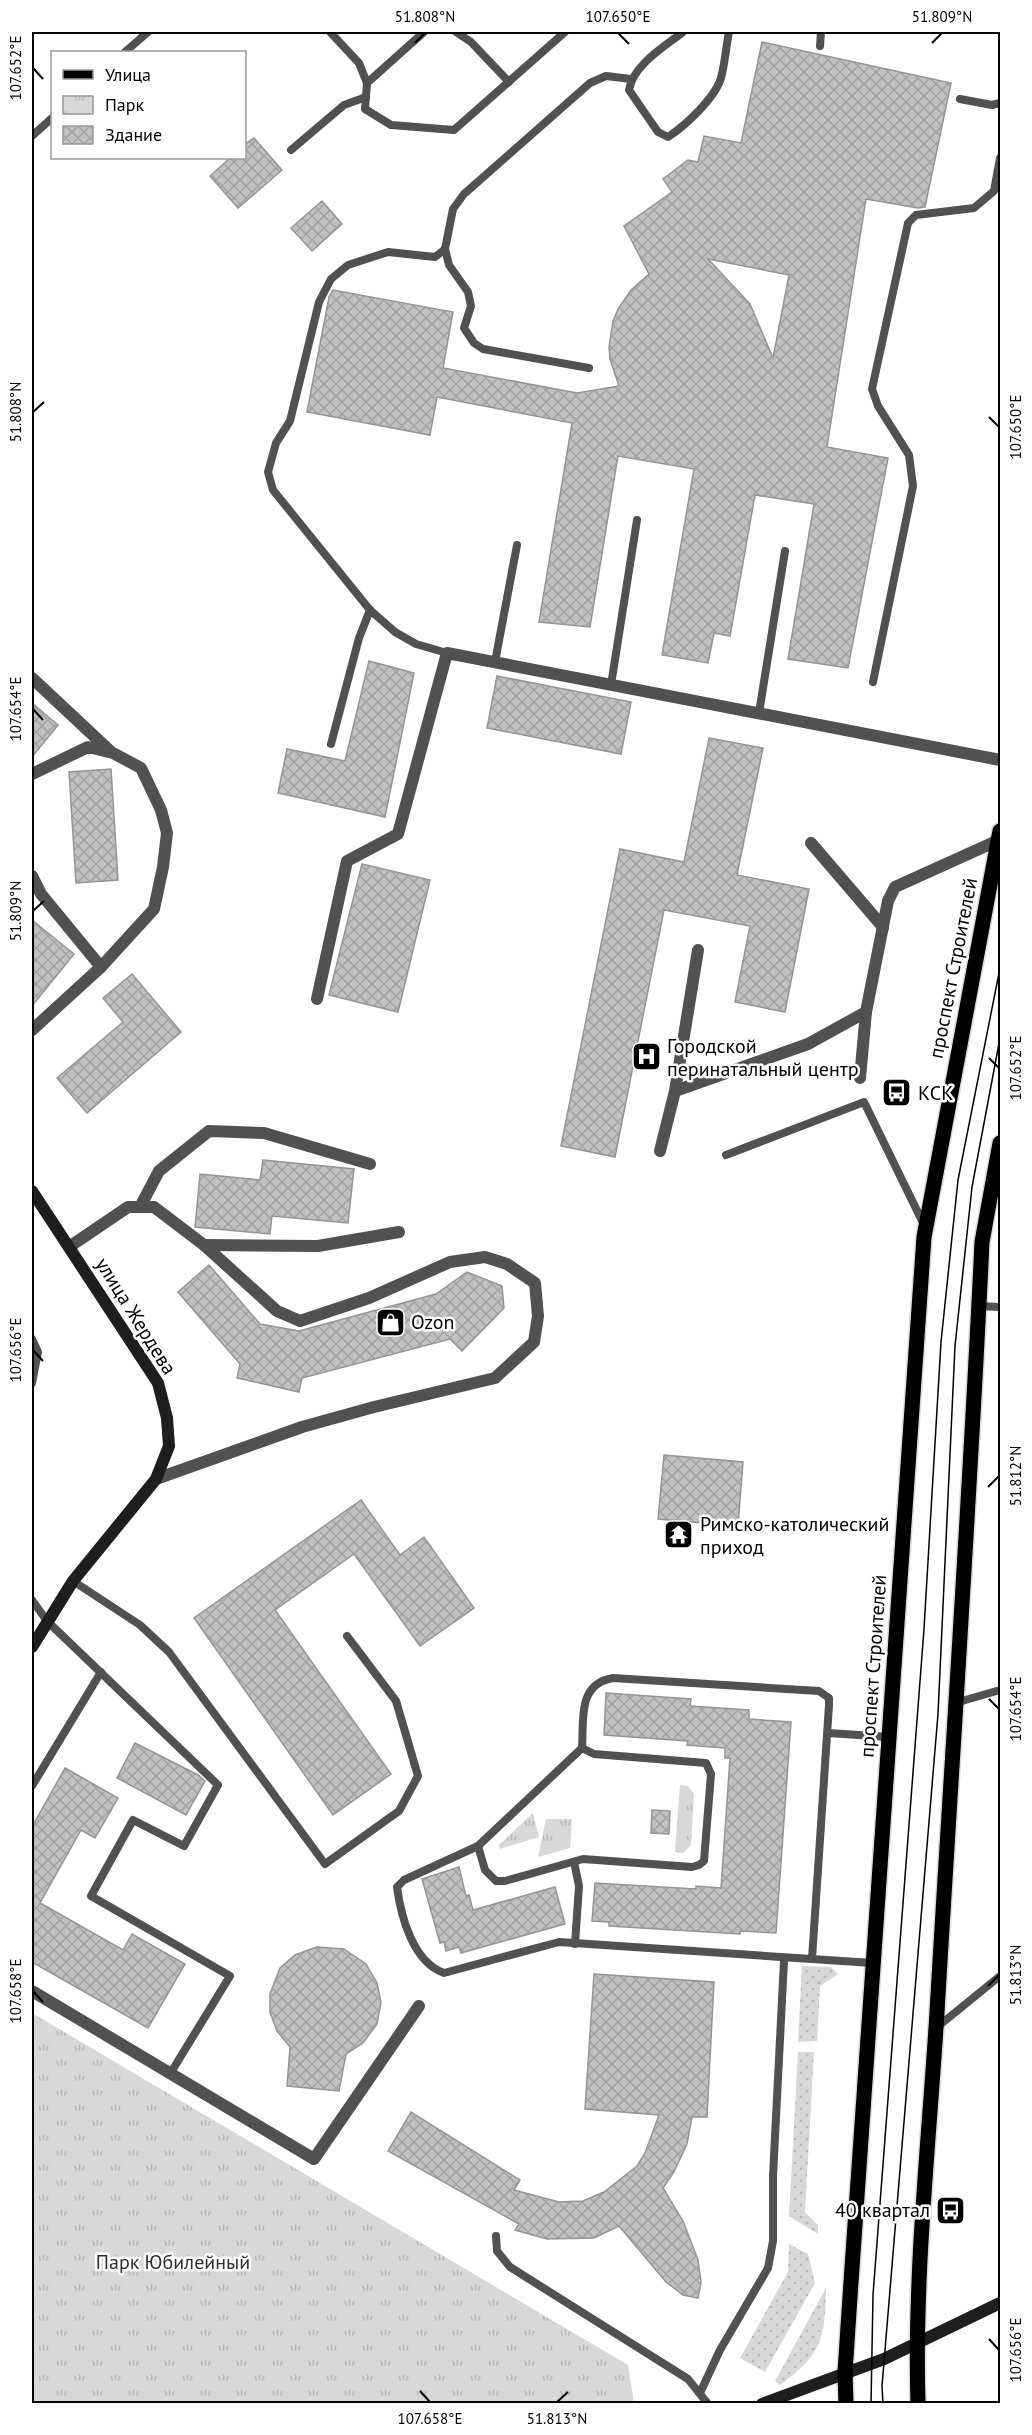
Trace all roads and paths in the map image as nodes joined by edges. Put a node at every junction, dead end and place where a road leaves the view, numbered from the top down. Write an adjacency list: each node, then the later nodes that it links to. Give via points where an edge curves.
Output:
1 (148, 32): 10 (lane)
2 (330, 32): 13 (lane, via 359,63)
3 (424, 32): 13 (lane)
4 (456, 32): 12 (lane, via 471,42)
5 (565, 32): 12 (lane)
6 (683, 32): 11 (lane)
7 (729, 32): 11 (lane, via 720,80 713,94 668,137 658,132 629,90)
8 (821, 32): 9 (lane)
9 (820, 46)
10 (126, 51)
11 (631, 79): 21 (lane, via 606,76 590,83 464,194 453,209)
12 (509, 82): 14 (lane, via 454,130 391,125 365,109)
13 (367, 83): 14 (lane)
14 (366, 97): 19 (lane, via 344,105)
15 (960, 99): 16 (lane)
16 (1000, 103)
17 (51, 119): 18 (lane)
18 (32, 136)
19 (291, 150)
20 (1000, 158): 30 (lane, via 994,191 974,208 916,215 908,223 872,389 878,406 909,454 914,486)
21 (445, 249): 22 (lane, via 449,266 468,292 471,306 464,328 474,343 483,349); 26 (lane, via 427,257 388,252 348,265 331,279 319,302 290,421 276,444 268,472 273,490)
22 (589, 368)
23 (637, 520): 31 (lane)
24 (517, 545): 28 (lane)
25 (785, 550): 32 (lane)
26 (370, 610): 27 (lane, via 416,644); 33 (lane)
27 (447, 653): 28 (street); 43 (street, via 398,834 347,861)
28 (495, 662): 31 (street)
29 (32, 678): 34 (street)
30 (873, 681)
31 (611, 685): 32 (street)
32 (759, 713): 35 (street)
33 (331, 744)
34 (113, 753): 36 (street, via 88,747); 42 (street, via 141,768 167,833 154,909)
35 (1000, 760)
36 (32, 774)
37 (1000, 836): 40 (street, via 895,887); 54 (main road, проспект Строителей)
38 (811, 843): 40 (street)
39 (32, 876): 42 (street, via 41,894)
40 (883, 927): 44 (street)
41 (698, 950): 47 (street)
42 (101, 967): 45 (street)
43 (316, 999)
44 (866, 1012): 46 (street); 47 (street, via 808,1044)
45 (32, 1030)
46 (860, 1078)
47 (675, 1091): 49 (street)
48 (1000, 1143): 58 (main road, via 982,1242)
49 (660, 1151)
50 (726, 1155): 54 (lane, via 864,1102)
51 (370, 1164): 53 (street, via 264,1133 209,1131 159,1171)
52 (32, 1191): 57 (main road, улица Жердева)
53 (140, 1207): 56 (street, via 154,1207); 57 (street, via 128,1207)
54 (926, 1227): 72 (main road, проспект Строителей)
55 (399, 1232): 56 (street, via 318,1246)
56 (204, 1245): 62 (street, via 277,1311 300,1321 369,1298 450,1262 485,1257 507,1264 535,1283 538,1316 534,1342 495,1378 302,1427)
57 (69, 1247): 62 (main road, улица Жердева, via 158,1383 169,1446)
58 (978, 1306): 59 (lane); 70 (main road)
59 (1000, 1307)
60 (32, 1339): 61 (lane, via 38,1352)
61 (32, 1383)
62 (156, 1479): 63 (main road, улица Жердева)
63 (73, 1581): 65 (main road, улица Жердева); 66 (lane, via 140,1625 169,1652 325,1864 399,1811 418,1776 396,1701)
64 (32, 1600): 65 (lane)
65 (47, 1621): 67 (main road, улица Жердева); 68 (lane)
66 (347, 1636)
67 (32, 1647)
68 (101, 1672): 74 (lane); 85 (lane, via 218,1785 184,1846 133,1820 91,1896 230,1976)
69 (1000, 1690): 70 (lane)
70 (955, 1703): 84 (main road)
71 (828, 1733): 72 (lane); 73 (lane, via 829,1698 819,1691 613,1678 600,1680 585,1700); 78 (lane)
72 (889, 1737): 80 (main road, проспект Строителей)
73 (582, 1748): 75 (lane); 76 (lane, via 594,1754 701,1761 710,1768 710,1786 705,1855 699,1865 583,1859)
74 (32, 1786)
75 (478, 1846): 76 (lane, via 485,1870 496,1881); 77 (lane, via 404,1880 397,1887 413,1947 444,1973 559,1942)
76 (574, 1862): 77 (lane, via 579,1886)
77 (575, 1944): 78 (lane)
78 (812, 1959): 80 (lane)
79 (784, 1961): 90 (lane, via 773,2241 768,2268)
80 (873, 1964): 89 (main road, проспект Строителей)
81 (1000, 1976): 84 (lane)
82 (32, 1991): 85 (street)
83 (419, 2006): 85 (street, via 314,2159)
84 (936, 2028): 88 (main road)
85 (170, 2074)
86 (496, 2236): 90 (lane, via 497,2251 510,2266 688,2379)
87 (1000, 2304): 88 (main road)
88 (916, 2346): 89 (main road); 94 (main road)
89 (845, 2372): 92 (main road); 93 (main road, проспект Строителей)
90 (700, 2393): 91 (lane)
91 (708, 2403)
92 (762, 2403)
93 (846, 2403)
94 (918, 2403)

